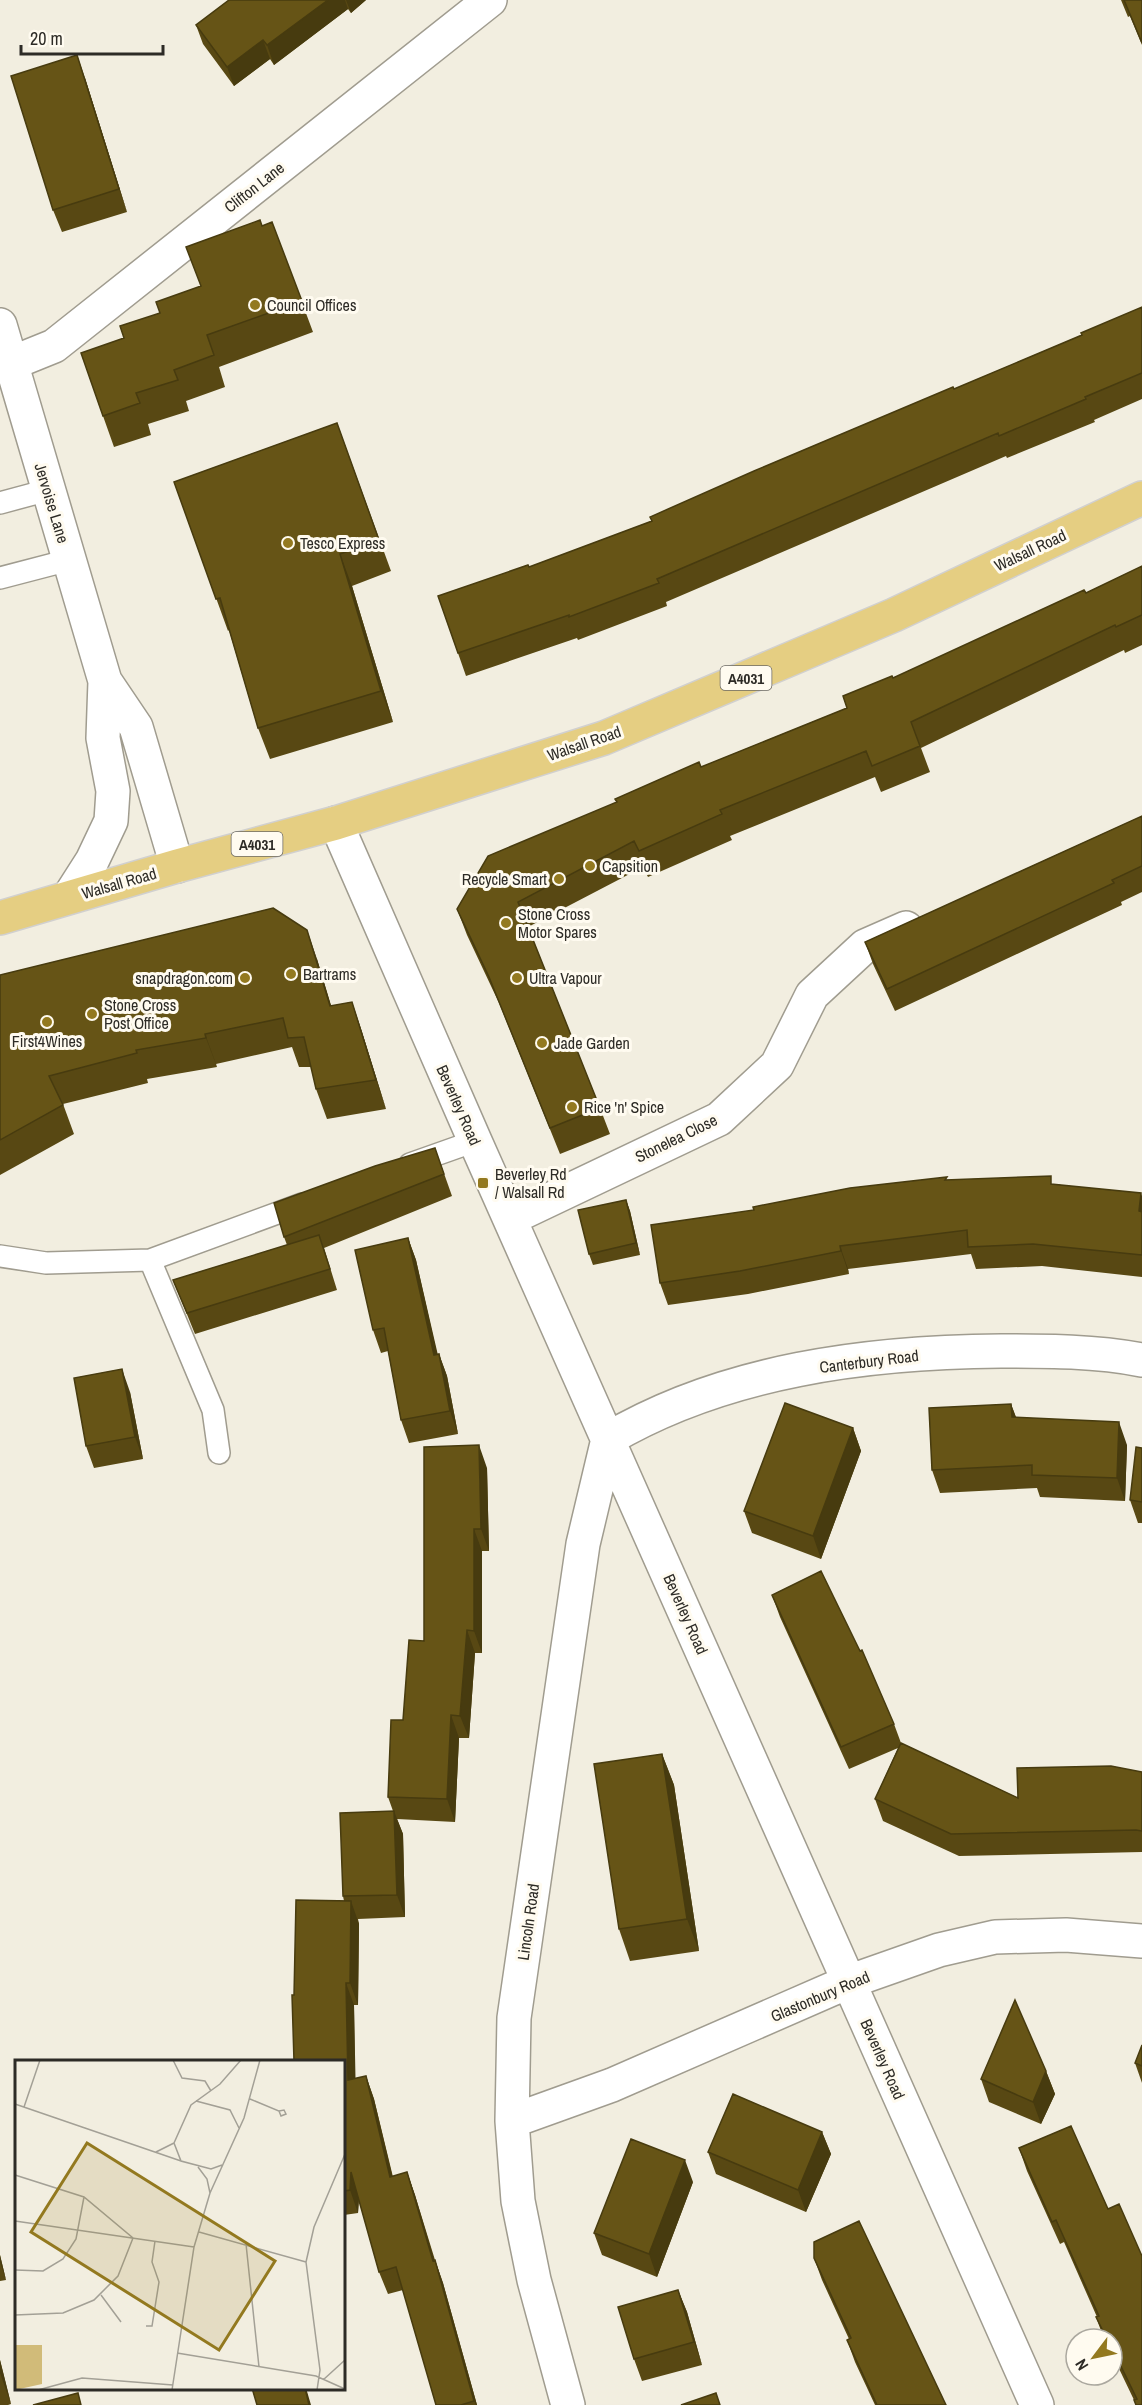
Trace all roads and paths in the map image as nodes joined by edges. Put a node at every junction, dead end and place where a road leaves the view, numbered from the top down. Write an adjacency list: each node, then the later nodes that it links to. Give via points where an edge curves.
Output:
1 (490, 0): 3 (street, Clifton Lane, via 54,346)
2 (0, 325): 3 (street, Jervoise Lane)
3 (12, 363): 4 (street, Jervoise Lane)
4 (48, 490): 6 (lane); 7 (street, Jervoise Lane)
5 (1142, 498): 10 (main road, Walsall Road / A4031, via 894,615 604,738)
6 (0, 503)
7 (69, 560): 8 (lane); 9 (street, Jervoise Lane)
8 (0, 578)
9 (105, 681): 11 (street, Jervoise Lane, via 136,727); 12 (street, Jervoise Lane, via 103,738 113,791 111,821)
10 (336, 823): 11 (main road, Walsall Road / A4031); 15 (street, Beverley Road)
11 (177, 866): 12 (main road, Walsall Road / A4031)
12 (69, 897): 14 (main road, Walsall Road / A4031)
13 (929, 917): 18 (street, Stonelea Close, via 866,946 812,994 777,1065 719,1119)
14 (0, 918)
15 (475, 1141): 16 (lane); 18 (street, Beverley Road)
16 (396, 1170)
17 (318, 1198): 20 (lane)
18 (511, 1218): 22 (street, Beverley Road)
19 (0, 1256): 20 (lane, via 46,1263)
20 (150, 1260): 23 (lane, via 213,1410)
21 (1142, 1360): 22 (street, Canterbury Road, via 1040,1351 948,1351 872,1358 784,1373 711,1392 641,1419)
22 (608, 1439): 25 (street, Beverley Road); 26 (street, Lincoln Road, via 583,1544 514,2018)
23 (219, 1453)
24 (1142, 1941): 25 (street, Glastonbury Road, via 1066,1935 995,1937 939,1950)
25 (849, 1982): 26 (street, Glastonbury Road, via 612,2085); 28 (street, Beverley Road)
26 (512, 2121): 27 (street, Lincoln Road, via 518,2201 534,2280)
27 (568, 2405)
28 (1038, 2405)

